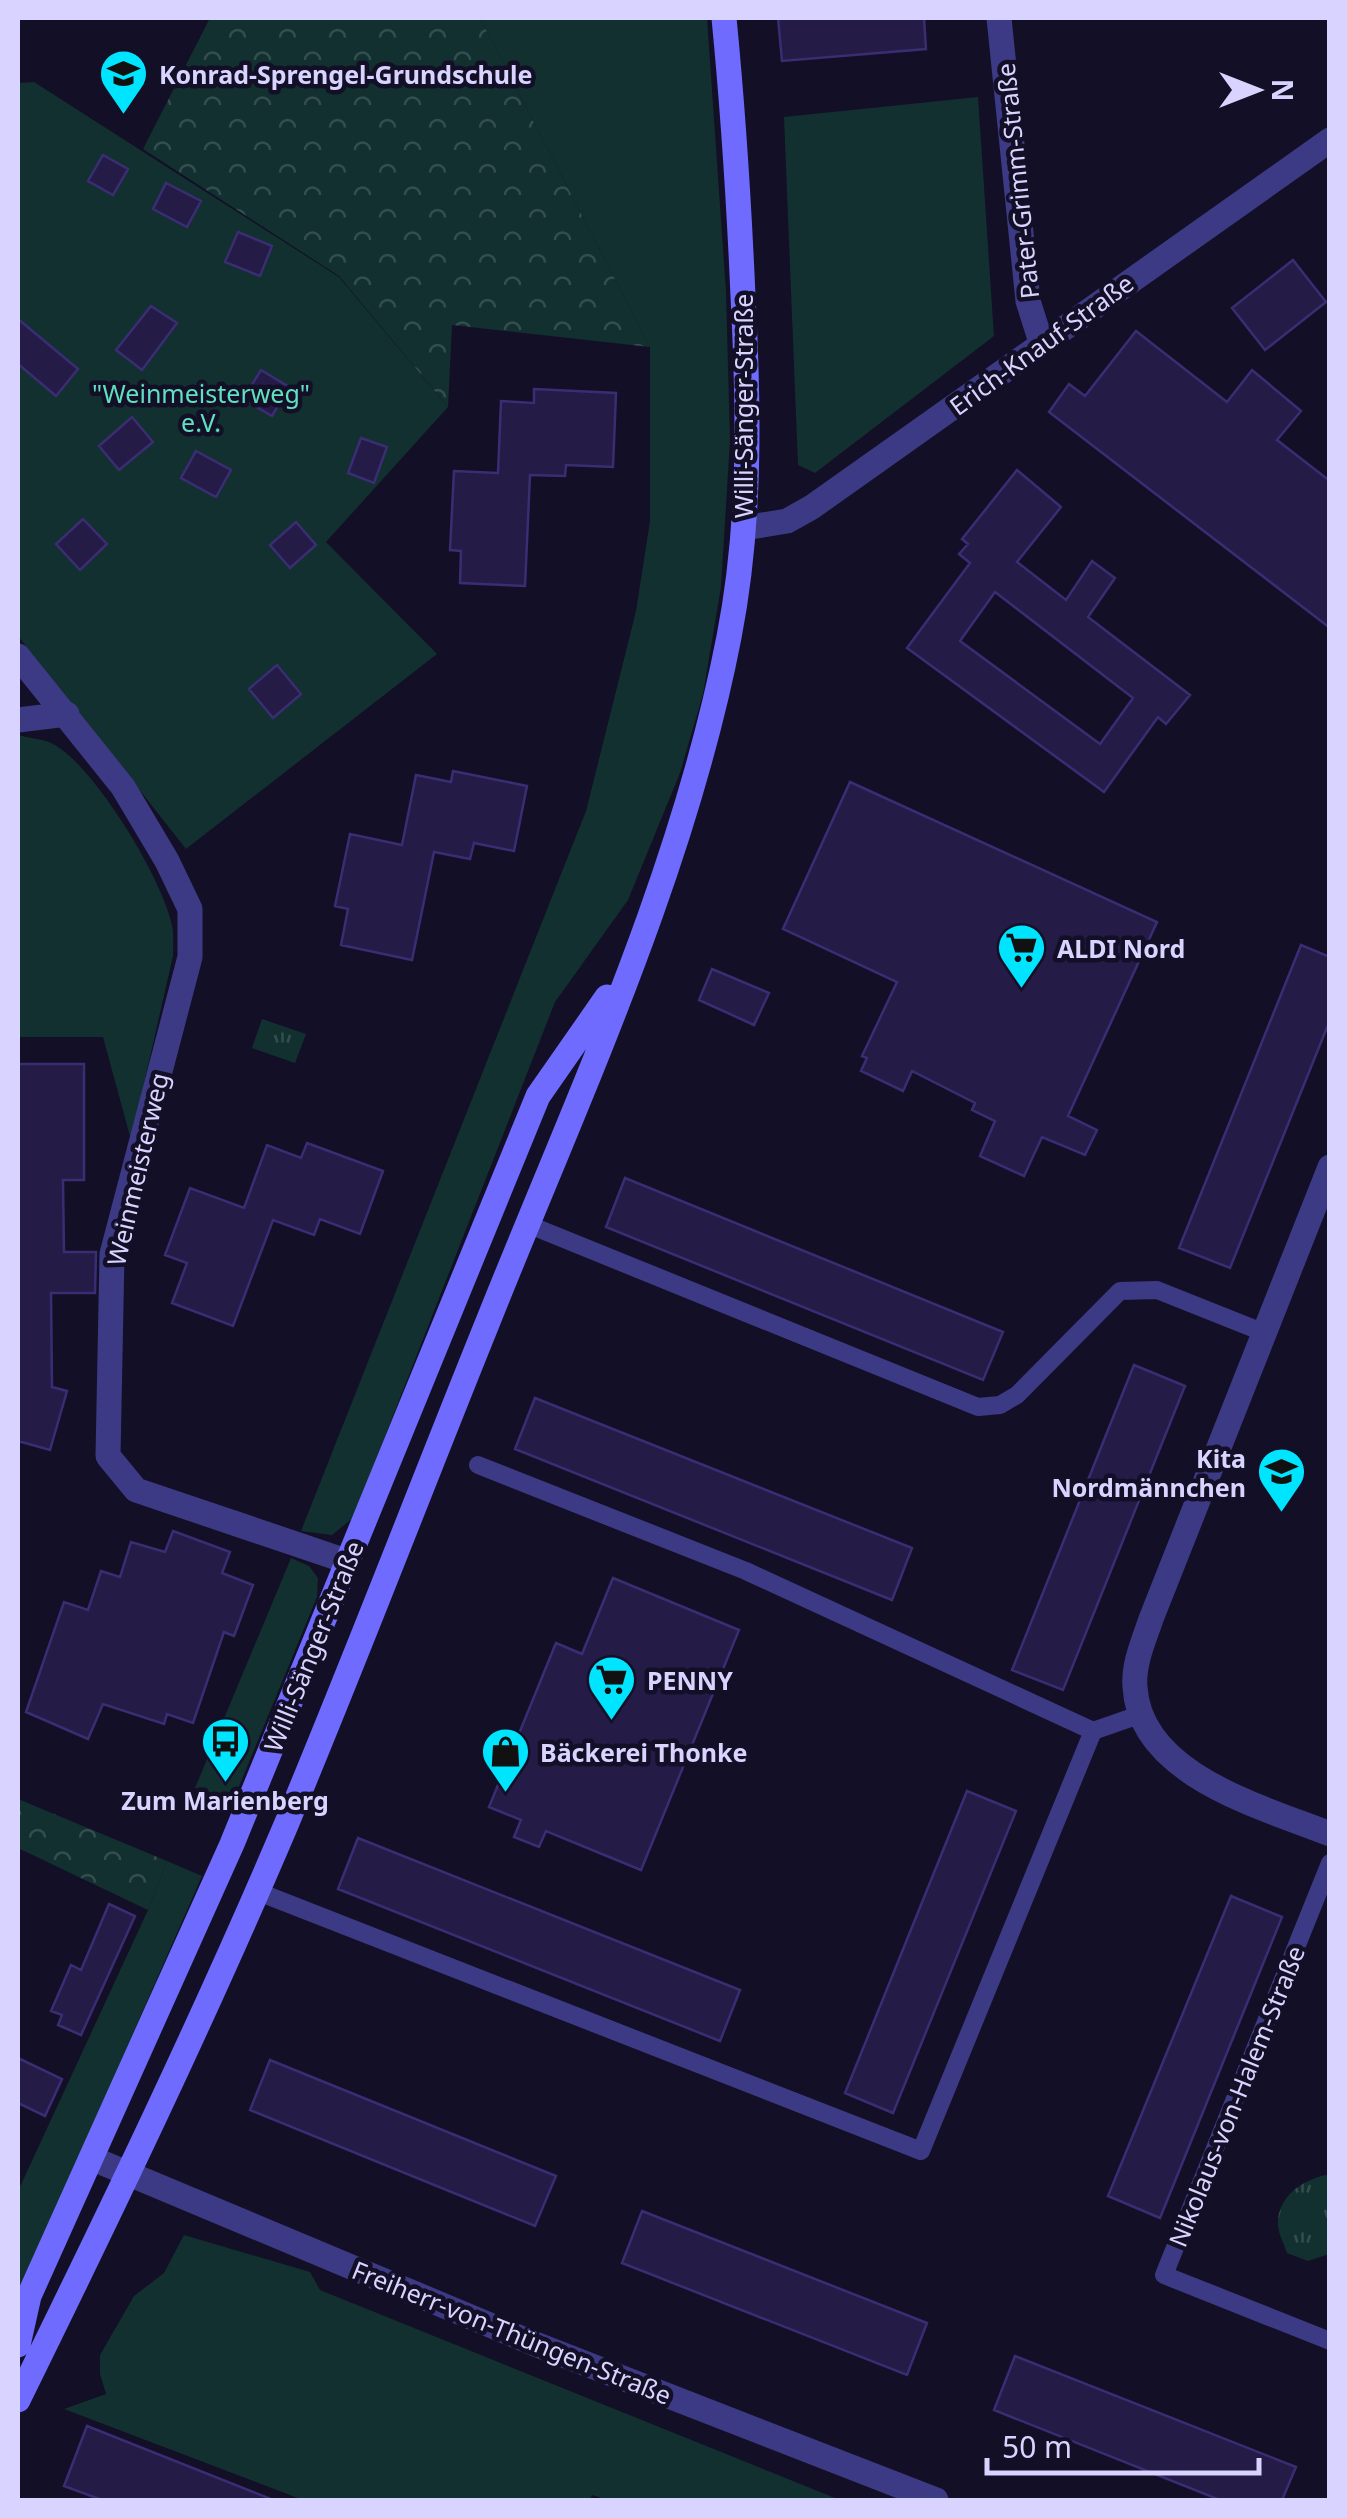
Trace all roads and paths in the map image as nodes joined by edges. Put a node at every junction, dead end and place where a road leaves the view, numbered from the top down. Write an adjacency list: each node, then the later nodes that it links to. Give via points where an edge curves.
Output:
1 (724, 18): 5 (main road, Willi-Sänger-Straße, via 747,375)
2 (999, 18): 4 (street, Pater-Grimm-Straße, via 1028,300)
3 (1330, 140): 4 (street, Erich-Knauf-Straße)
4 (1042, 342): 5 (street, Erich-Knauf-Straße, via 812,507 787,521)
5 (744, 528): 9 (main road, Willi-Sänger-Straße, via 730,634 700,764)
6 (18, 656): 7 (street, Weinmeisterweg)
7 (66, 714): 8 (street); 14 (street, Weinmeisterweg, via 123,786 190,909 190,957 112,1254 108,1456 136,1490)
8 (18, 720)
9 (632, 960): 11 (main road, Willi-Sänger-Straße); 14 (main road, Willi-Sänger-Straße, via 538,1096)
10 (1330, 1168): 12 (street)
11 (527, 1224): 12 (lane, via 978,1407 1017,1395 1120,1291 1157,1290); 19 (main road, Willi-Sänger-Straße)
12 (1265, 1332): 15 (street, via 1137,1661)
13 (478, 1464): 16 (lane, via 746,1571)
14 (348, 1562): 20 (main road, Willi-Sänger-Straße, via 232,1844)
15 (1139, 1714): 16 (lane); 17 (street, via 1159,1747 1212,1787)
16 (1093, 1731): 19 (lane, via 921,2151)
17 (1330, 1834)
18 (1330, 1863): 22 (lane, Nikolaus-von-Halem-Straße, via 1164,2275)
19 (256, 1891): 21 (main road, Willi-Sänger-Straße)
20 (91, 2158): 21 (street, Freiherr-von-Thüngen-Straße); 23 (main road, Willi-Sänger-Straße, via 29,2296)
21 (125, 2174): 24 (main road, Willi-Sänger-Straße); 25 (street, Freiherr-von-Thüngen-Straße)
22 (1330, 2341)
23 (18, 2345)
24 (18, 2400)
25 (936, 2500)

